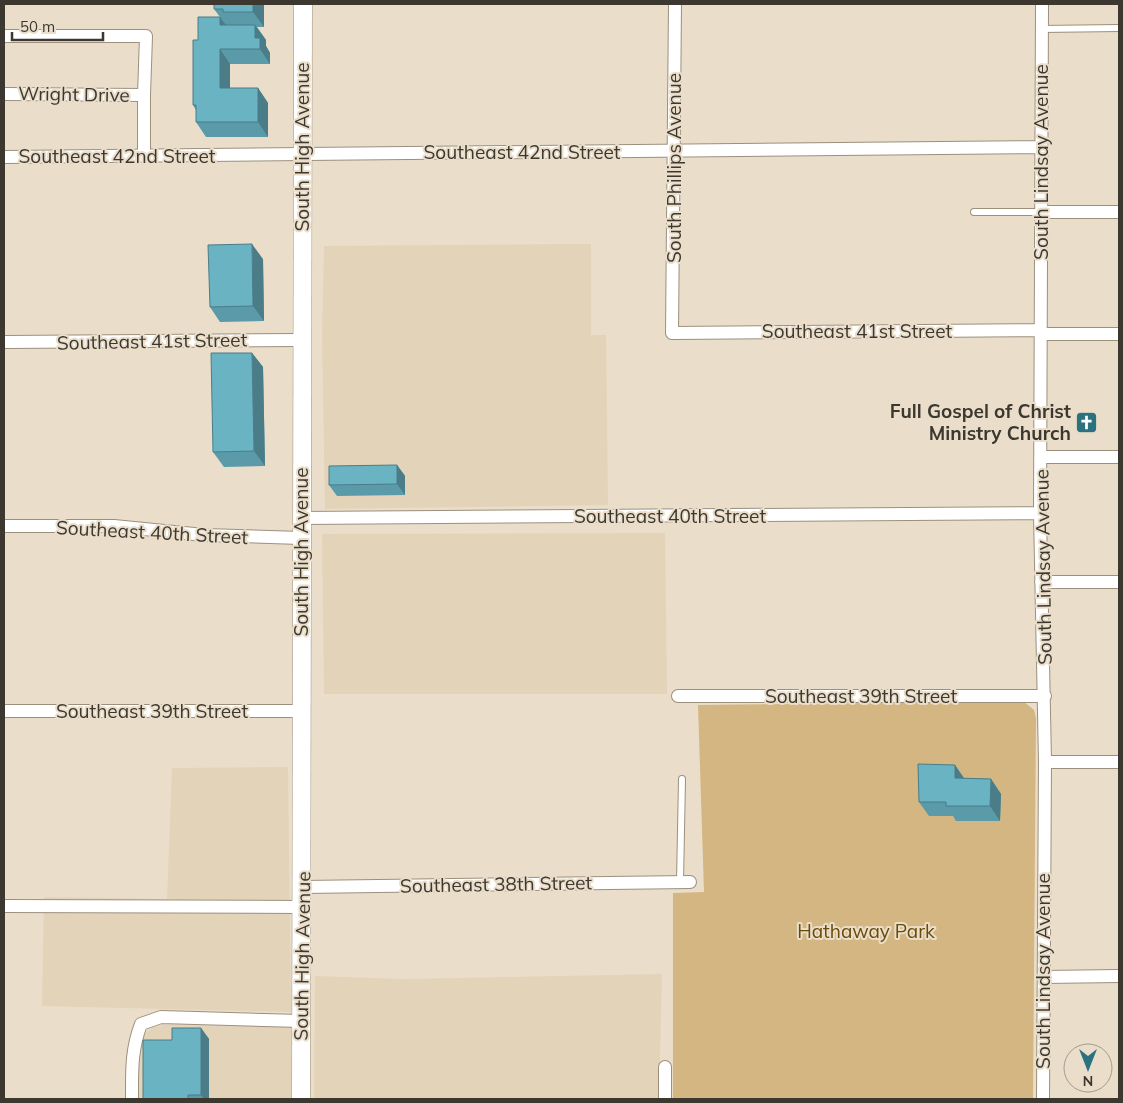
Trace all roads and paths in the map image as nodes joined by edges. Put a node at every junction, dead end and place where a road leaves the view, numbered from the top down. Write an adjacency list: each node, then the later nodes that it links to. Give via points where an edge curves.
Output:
1 (303, 4): 11 (street, South High Avenue)
2 (675, 4): 10 (street, South Phillips Avenue)
3 (1042, 4): 5 (street, South Lindsay Avenue)
4 (1119, 28): 5 (lane)
5 (1041, 29): 9 (street, South Lindsay Avenue)
6 (4, 36): 8 (street, Wright Drive, via 146,36)
7 (4, 94): 8 (street, Wright Drive)
8 (144, 95): 13 (street, Wright Drive)
9 (1040, 147): 10 (street, Southeast 42nd Street); 15 (street, South Lindsay Avenue)
10 (674, 151): 11 (street, Southeast 42nd Street); 18 (street, South Phillips Avenue)
11 (302, 154): 13 (street, Southeast 42nd Street); 20 (street, South High Avenue)
12 (4, 156): 13 (street, Southeast 42nd Street)
13 (144, 156)
14 (974, 212): 15 (lane)
15 (1041, 212): 16 (street); 17 (street, South Lindsay Avenue)
16 (1119, 212)
17 (1041, 332): 18 (street, Southeast 41st Street); 19 (street, Southeast 41st Street); 22 (street, South Lindsay Avenue)
18 (672, 333)
19 (1119, 334)
20 (301, 340): 21 (street, Southeast 41st Street); 25 (street, South High Avenue)
21 (4, 342)
22 (1041, 457): 23 (street); 24 (street, South Lindsay Avenue)
23 (1119, 457)
24 (1040, 513): 25 (street, Southeast 40th Street); 28 (street, South Lindsay Avenue)
25 (300, 518): 27 (street, South High Avenue)
26 (4, 526): 27 (street, Southeast 40th Street, via 114,526 204,536)
27 (301, 538): 33 (street, South High Avenue)
28 (1041, 582): 29 (street); 31 (street, South Lindsay Avenue)
29 (1119, 582)
30 (678, 696): 31 (street, Southeast 39th Street)
31 (1045, 696): 34 (street, South Lindsay Avenue)
32 (4, 711): 33 (street, Southeast 39th Street)
33 (301, 711): 38 (street, South High Avenue)
34 (1045, 762): 35 (street); 42 (street, South Lindsay Avenue)
35 (1119, 762)
36 (682, 778): 37 (lane)
37 (685, 882): 38 (street, Southeast 38th Street)
38 (303, 887): 40 (street, South High Avenue)
39 (4, 906): 40 (street)
40 (302, 907): 43 (street, South High Avenue)
41 (1119, 976): 42 (street)
42 (1044, 977): 48 (street, South Lindsay Avenue)
43 (301, 1021): 45 (street, via 161,1017 141,1024 131,1058); 46 (street, South High Avenue)
44 (665, 1067): 47 (street)
45 (132, 1099)
46 (300, 1099)
47 (665, 1099)
48 (1043, 1099)

